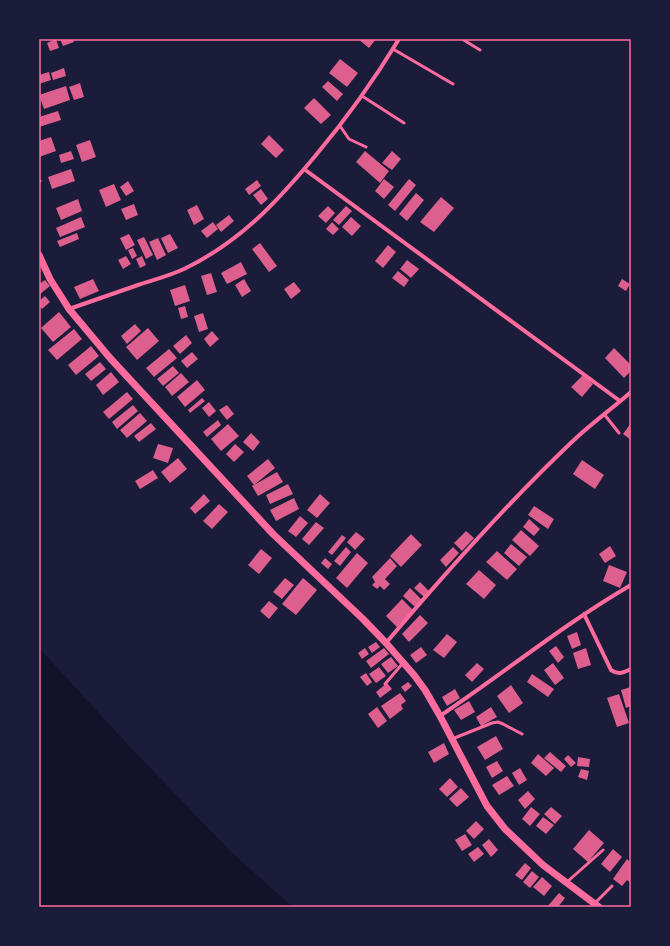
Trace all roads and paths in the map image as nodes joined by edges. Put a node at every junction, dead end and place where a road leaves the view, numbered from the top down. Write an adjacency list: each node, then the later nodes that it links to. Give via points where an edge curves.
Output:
1 (399, 39): 3 (street)
2 (462, 39): 4 (lane)
3 (393, 49): 5 (lane); 6 (street)
4 (480, 50)
5 (453, 84)
6 (362, 96): 7 (lane); 8 (street)
7 (404, 123)
8 (340, 126): 9 (lane, via 349,139); 10 (street)
9 (366, 147)
10 (304, 169): 12 (street, via 249,228 201,260 182,270); 14 (street)
11 (40, 259): 12 (street)
12 (69, 309): 19 (street, via 110,358 273,534)
13 (631, 392): 14 (street)
14 (620, 401): 15 (street)
15 (604, 414): 16 (lane); 19 (street, via 527,486 457,560)
16 (619, 433)
17 (631, 585): 18 (street)
18 (584, 614): 21 (street, via 611,670 622,673); 23 (street)
19 (386, 643): 20 (street)
20 (404, 662): 22 (lane); 23 (street)
21 (631, 669)
22 (385, 684)
23 (440, 716): 25 (street)
24 (522, 734): 25 (lane, via 498,722)
25 (452, 739): 27 (street, via 494,818 543,865)
26 (603, 850): 27 (lane)
27 (566, 883): 29 (street)
28 (612, 886): 29 (lane)
29 (596, 905)

